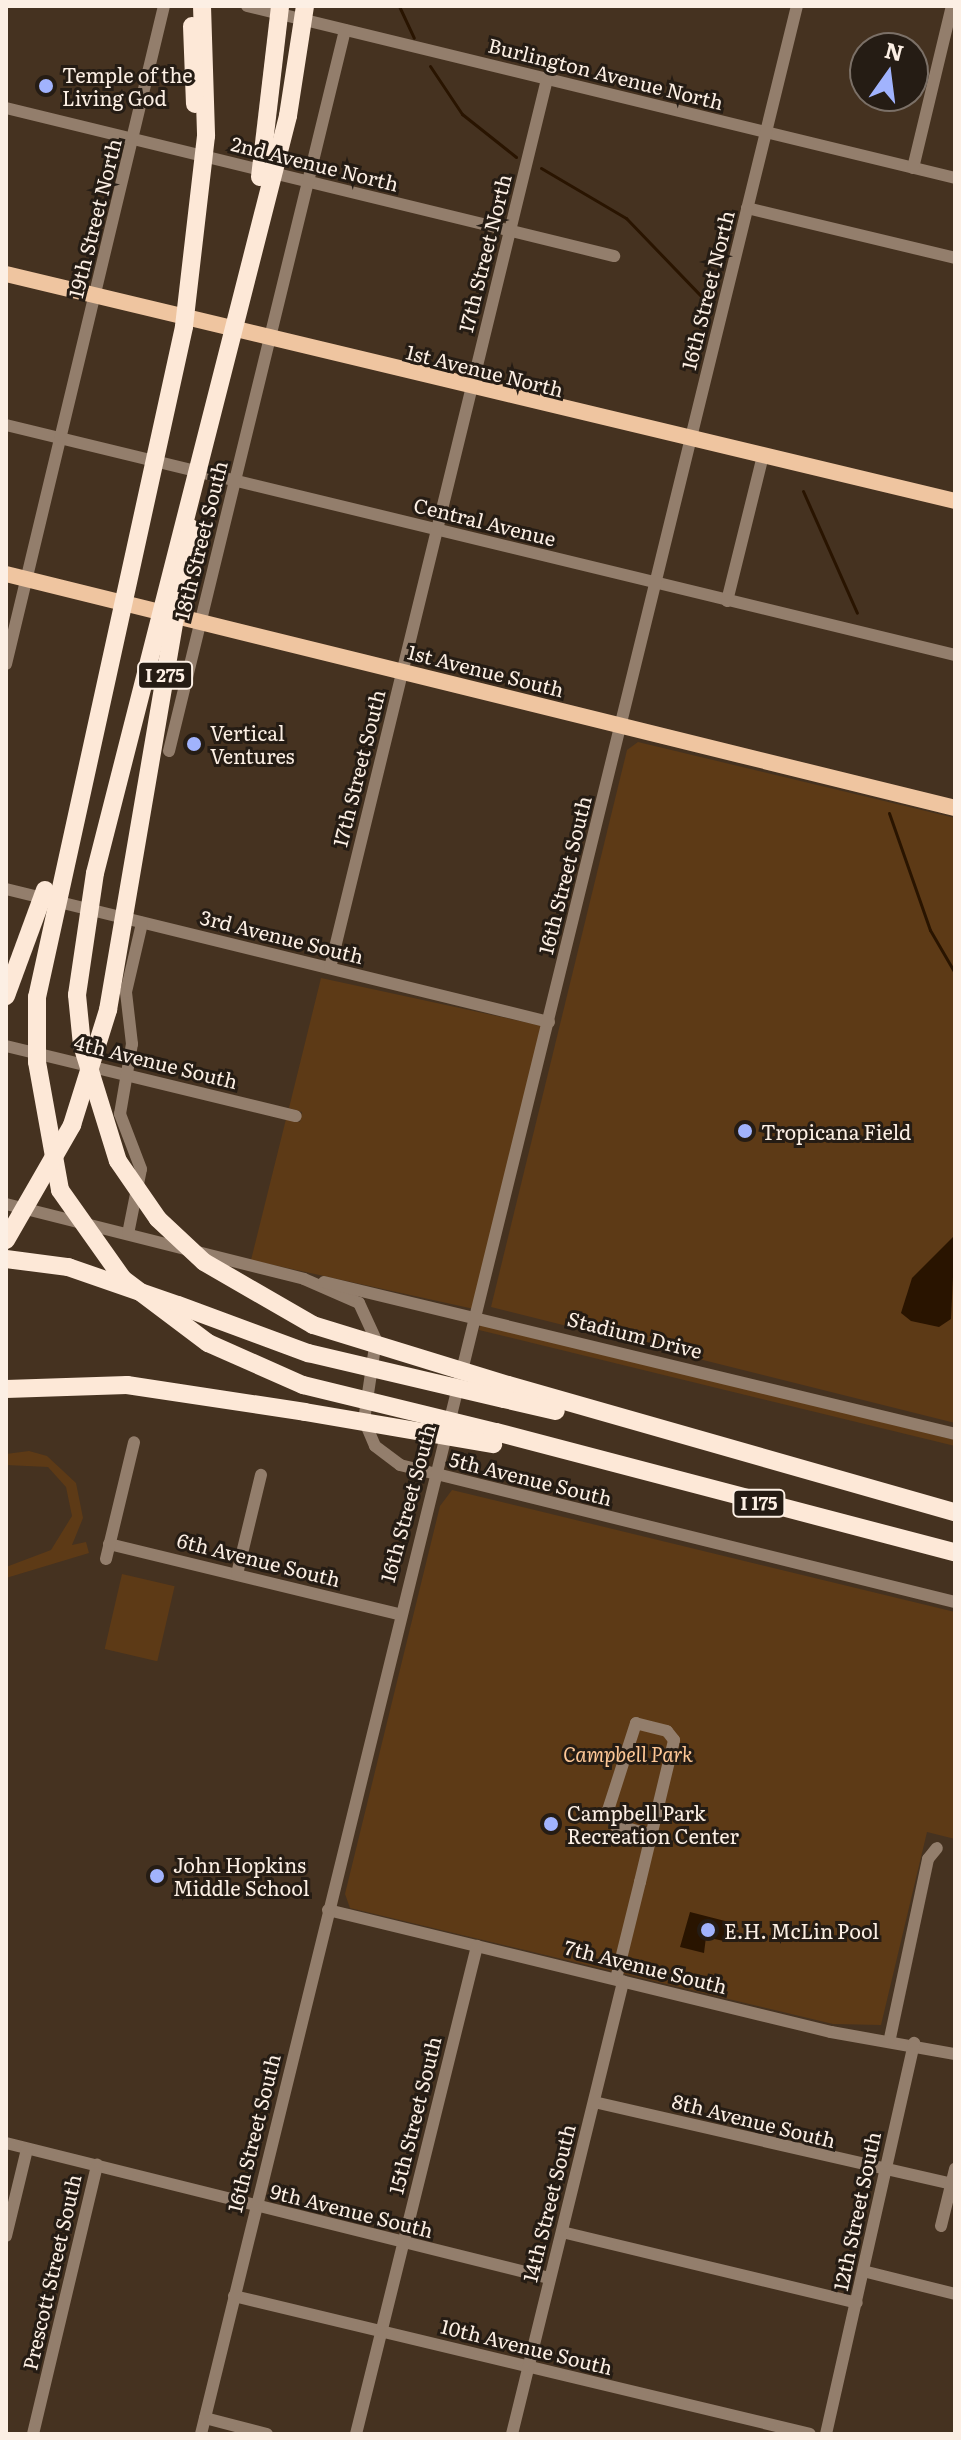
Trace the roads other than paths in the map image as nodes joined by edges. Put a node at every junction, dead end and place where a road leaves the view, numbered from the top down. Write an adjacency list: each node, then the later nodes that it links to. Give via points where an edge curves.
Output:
1 (164, 6): 13 (street, 19th Street North)
2 (190, 6): 15 (highway, bridge)
3 (202, 6): 15 (highway, I 275, bridge, via 207,59)
4 (247, 6): 9 (street, Burlington Avenue North)
5 (280, 6): 22 (highway, I 275, bridge)
6 (305, 6): 22 (highway, bridge, via 288,116)
7 (797, 6): 12 (street, 16th Street North)
8 (952, 6): 14 (street)
9 (345, 30): 10 (street, Burlington Avenue North); 17 (street, 18th Street South)
10 (547, 79): 12 (street, Burlington Avenue North); 19 (street, 17th Street North)
11 (6, 108): 13 (street, 2nd Avenue North)
12 (766, 132): 14 (street, Burlington Avenue North); 18 (street, 16th Street North)
13 (134, 139): 17 (street, 2nd Avenue North); 24 (street, 19th Street North)
14 (913, 168): 16 (street, Burlington Avenue North)
15 (201, 175): 42 (highway, I 275, bridge, via 184,327)
16 (955, 178)
17 (308, 182): 19 (street, 2nd Avenue North); 25 (street, 18th Street South)
18 (747, 208): 21 (street); 30 (street, 16th Street North)
19 (510, 231): 20 (street, 2nd Avenue North); 26 (street, 17th Street North)
20 (614, 256)
21 (955, 258)
22 (244, 271): 27 (highway, I 275, bridge)
23 (6, 274): 24 (main road, 1st Avenue North)
24 (96, 296): 25 (main road, 1st Avenue North); 29 (street, 19th Street North)
25 (270, 338): 26 (main road, 1st Avenue North); 32 (street, 18th Street South)
26 (471, 388): 30 (main road, 1st Avenue North); 34 (street, 17th Street North)
27 (207, 422): 57 (highway, I 275, bridge, via 108,1010 72,1125); 62 (highway, bridge, via 95,873 77,995 94,1099 118,1161 158,1219 234,1285 357,1341)
28 (6, 425): 29 (street, Central Avenue)
29 (62, 438): 32 (street, Central Avenue); 36 (street, 19th Street North)
30 (691, 441): 31 (main road, 1st Avenue North); 37 (street, 16th Street North)
31 (763, 456): 33 (main road, 1st Avenue North); 38 (street)
32 (235, 481): 34 (street, Central Avenue); 39 (street, 18th Street South)
33 (955, 501)
34 (437, 530): 37 (street, Central Avenue); 43 (street, 17th Street South)
35 (6, 574): 36 (main road, 1st Avenue South)
36 (27, 579): 39 (main road, 1st Avenue South); 41 (street, 19th Street North)
37 (656, 583): 38 (street, Central Avenue); 44 (street, 16th Street South)
38 (727, 601): 40 (street, Central Avenue)
39 (201, 621): 43 (main road, 1st Avenue South); 45 (street, 18th Street South)
40 (955, 655)
41 (6, 664)
42 (106, 667): 50 (highway, I 275, bridge, via 40,908); 64 (highway, bridge, via 37,997 37,1062 60,1190 123,1279 208,1343 303,1385)
43 (403, 671): 44 (main road, 1st Avenue South); 49 (street, 17th Street South)
44 (621, 726): 46 (main road, 1st Avenue South); 51 (street, 16th Street South)
45 (169, 751)
46 (955, 808)
47 (6, 889): 48 (street, 3rd Avenue South)
48 (142, 923): 49 (street, 3rd Avenue South); 53 (street, via 126,992)
49 (330, 968): 51 (street, 3rd Avenue South)
50 (6, 996)
51 (549, 1022): 60 (street, 16th Street South)
52 (6, 1046): 53 (street, 4th Avenue South)
53 (128, 1075): 54 (street, 4th Avenue South); 56 (street, via 121,1129 141,1169)
54 (296, 1116)
55 (6, 1204): 56 (street, 5th Avenue South)
56 (128, 1234): 59 (street, 5th Avenue South)
57 (6, 1240)
58 (6, 1259): 62 (highway, bridge, via 68,1267 308,1353)
59 (304, 1279): 60 (street, Stadium Drive); 67 (street, 5th Avenue South, via 350,1298 370,1317 376,1340 362,1407 369,1436 390,1460)
60 (478, 1316): 63 (street, Stadium Drive); 67 (street, 16th Street South)
61 (6, 1389): 64 (highway, bridge, via 127,1385)
62 (506, 1392): 68 (highway, I 175)
63 (955, 1434)
64 (494, 1438): 70 (highway, I 175)
65 (134, 1442): 69 (street)
66 (261, 1475): 72 (street)
67 (435, 1476): 73 (street, 5th Avenue South); 74 (street, 16th Street South)
68 (955, 1512)
69 (109, 1544): 71 (street); 72 (street, 6th Avenue South)
70 (955, 1552)
71 (106, 1559)
72 (237, 1574): 74 (street, 6th Avenue South)
73 (955, 1602)
74 (398, 1614): 77 (street, 16th Street South)
75 (652, 1835): 75 (street, 14th Street South, via 615,1825 608,1810 628,1730 636,1723 667,1731 674,1740); 79 (street, 14th Street South)
76 (937, 1848): 80 (street, via 919,1894)
77 (328, 1910): 78 (street, 7th Avenue South); 90 (street, 16th Street South)
78 (477, 1946): 79 (street, 7th Avenue South); 94 (street, 15th Street South)
79 (620, 1980): 80 (street, 7th Avenue South, via 849,2036); 83 (street, 14th Street South)
80 (890, 2038): 81 (street, 7th Avenue South)
81 (914, 2043): 82 (street, 7th Avenue South); 88 (street, 12th Street South)
82 (955, 2054)
83 (594, 2102): 88 (street, 8th Avenue South); 92 (street, 14th Street South)
84 (6, 2143): 85 (street, 9th Avenue South)
85 (27, 2149): 86 (street, 9th Avenue South); 93 (street)
86 (97, 2165): 90 (street, 9th Avenue South); 103 (street, Prescott Street South)
87 (955, 2169): 89 (street)
88 (884, 2173): 89 (street, 8th Avenue South); 95 (street, 12th Street South)
89 (951, 2184): 91 (street)
90 (255, 2206): 94 (street, 9th Avenue South); 98 (street, 16th Street South)
91 (941, 2226)
92 (562, 2232): 96 (street, 14th Street South); 99 (street)
93 (6, 2236)
94 (403, 2243): 96 (street, 9th Avenue South); 100 (street, 15th Street South)
95 (867, 2272): 97 (street); 99 (street, 12th Street South)
96 (549, 2278): 101 (street, 14th Street South)
97 (955, 2294)
98 (234, 2296): 100 (street, 10th Avenue South); 102 (street, 16th Street South)
99 (857, 2303): 109 (street, 12th Street South)
100 (381, 2331): 101 (street, 10th Avenue South); 106 (street, 15th Street South)
101 (527, 2366): 107 (street, 14th Street South); 108 (street, 10th Avenue South)
102 (205, 2418): 104 (street, 16th Street South); 105 (street)
103 (33, 2434)
104 (201, 2434)
105 (267, 2434)
106 (356, 2434)
107 (512, 2434)
108 (810, 2434)
109 (826, 2434)

